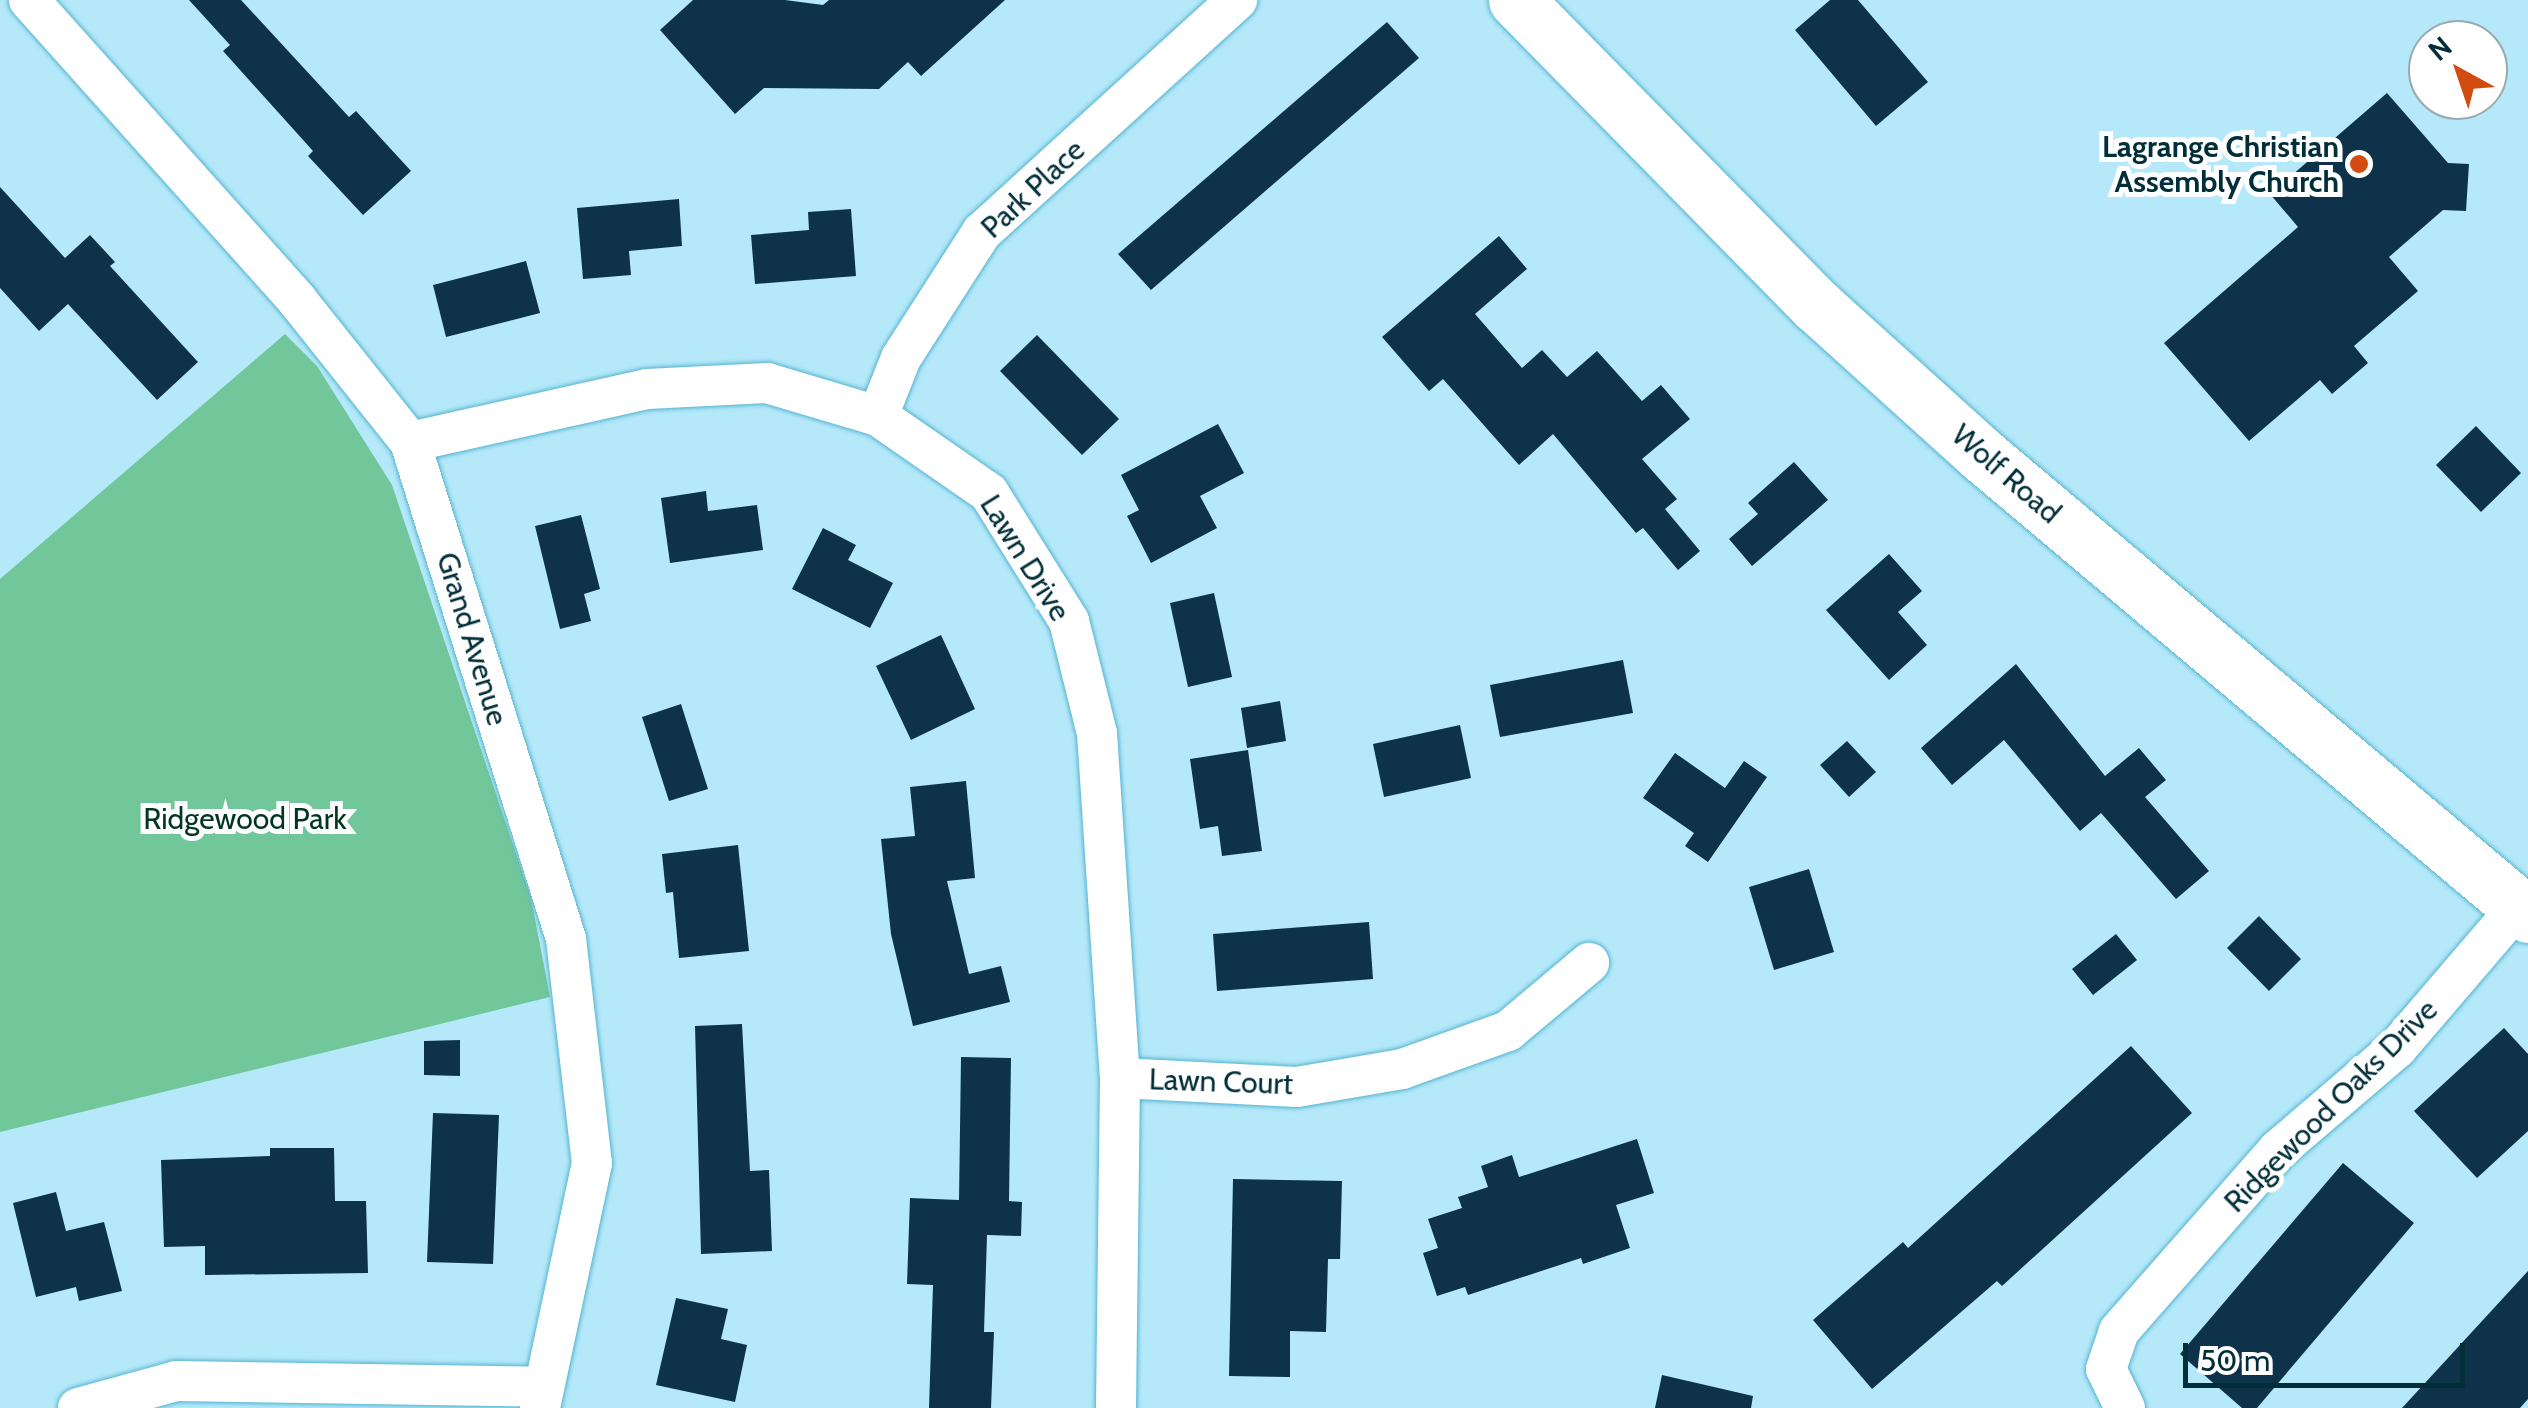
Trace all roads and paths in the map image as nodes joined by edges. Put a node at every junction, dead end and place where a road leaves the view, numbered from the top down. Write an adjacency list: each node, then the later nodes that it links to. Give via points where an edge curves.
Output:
1 (29, 0): 5 (street, Grand Avenue, via 297,300)
2 (1238, 0): 4 (street, Park Place, via 982,232 901,358)
3 (1516, 0): 6 (main road, Wolf Road, via 1816,305 1982,455)
4 (878, 416): 5 (street, Lawn Drive, via 766,383 664,388); 8 (street, Lawn Drive, via 989,493 1068,621 1097,733)
5 (410, 442): 9 (street, Grand Avenue, via 566,939 592,1163)
6 (2523, 911): 12 (street, Ridgewood Oaks Drive, via 2397,1048 2278,1150 2119,1331 2106,1369)
7 (1589, 963): 8 (street, Lawn Court, via 1508,1031 1402,1069 1297,1087)
8 (1120, 1078): 11 (street, Lawn Drive)
9 (541, 1397): 10 (street, via 176,1381)
10 (78, 1408)
11 (1116, 1408)
12 (2125, 1408)

